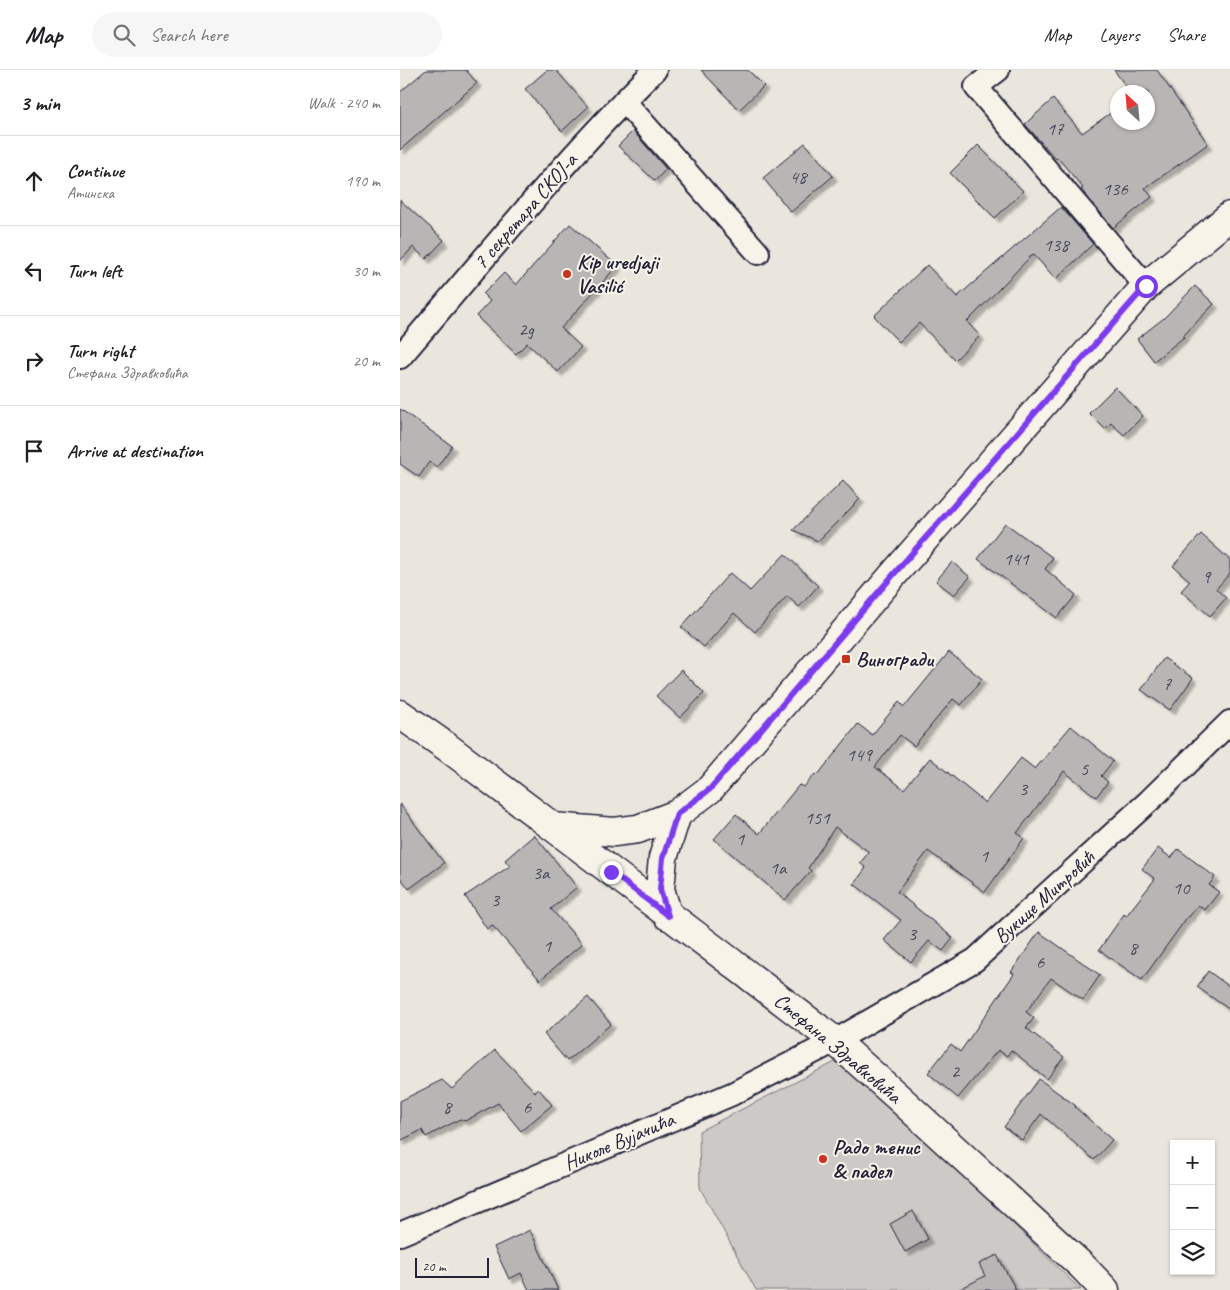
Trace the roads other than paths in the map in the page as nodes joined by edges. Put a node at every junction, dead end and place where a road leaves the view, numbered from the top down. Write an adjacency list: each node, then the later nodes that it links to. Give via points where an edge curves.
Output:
1 (655, 70): 3 (street, 7 секретара СКОЈ-а)
2 (998, 70): 6 (street, via 976,88)
3 (624, 101): 5 (street); 7 (street, 7 секретара СКОЈ-а, via 551,180)
4 (1230, 216): 6 (street)
5 (758, 252)
6 (1146, 286): 10 (street, via 710,789)
7 (400, 357)
8 (400, 714): 11 (street, Стефана Здравковића)
9 (1230, 722): 13 (street, Вукице Митровић, via 975,960)
10 (677, 814): 11 (street, via 638,829 614,832); 12 (street, via 663,858 660,889)
11 (553, 827): 12 (street, Стефана Здравковића)
12 (668, 916): 13 (street, Стефана Здравковића)
13 (834, 1042): 14 (street, Николе Вујачића, via 732,1094); 15 (street, Стефана Здравковића, via 899,1098)
14 (400, 1234)
15 (1105, 1290)

